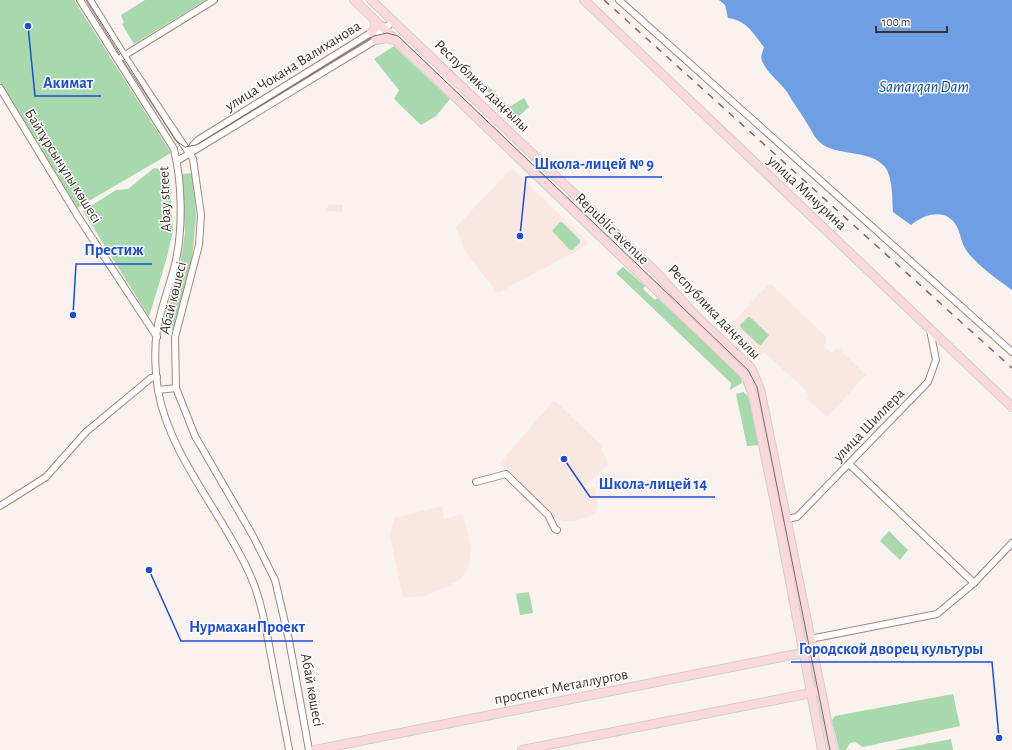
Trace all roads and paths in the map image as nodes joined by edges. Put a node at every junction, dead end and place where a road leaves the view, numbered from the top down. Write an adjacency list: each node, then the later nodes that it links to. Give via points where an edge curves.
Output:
1 (80, 0): 15 (street, Abay street)
2 (90, 0): 14 (street, Абай көшесі)
3 (214, 0): 14 (street)
4 (354, 0): 8 (main road)
5 (371, 0): 9 (main road)
6 (584, 0): 23 (main road, улица Мичурина)
7 (619, 0): 25 (street)
8 (375, 21): 10 (main road); 11 (main road)
9 (393, 22): 10 (street); 33 (main road, Республика даңғылы, via 656,272 698,318 751,368 760,389)
10 (383, 29): 11 (street, улица Чокана Валиханова); 12 (street, улица Чокана Валиханова); 13 (main road)
11 (372, 32): 18 (street, улица Чокана Валиханова)
12 (376, 40): 13 (main road); 19 (street, улица Чокана Валиханова)
13 (394, 40): 39 (main road, Республика даңғылы, via 746,376 753,396)
14 (125, 56): 15 (street); 17 (street, Абай көшесі)
15 (116, 58): 21 (street, Abay street, via 174,149)
16 (0, 88): 24 (street, Байтұрсынұлы көшесі)
17 (180, 140): 18 (street, via 187,143); 20 (street, Абай көшесі)
18 (198, 140): 20 (street, улица Чокана Валиханова)
19 (202, 146): 20 (street, улица Чокана Валиханова); 22 (street, via 197,152)
20 (190, 153): 21 (street); 22 (street, Абай көшесі)
21 (177, 161): 24 (street, Abay street, via 179,245)
22 (196, 172): 27 (street, Абай көшесі, via 201,215 199,245 175,337)
23 (930, 328): 29 (main road, улица Мичурина); 30 (street, улица Шиллера, via 936,360 928,382)
24 (156, 337): 26 (street, Abay street)
25 (1012, 352)
26 (157, 377): 28 (street, Abay street); 32 (street, via 151,378 86,432 46,476)
27 (176, 388): 28 (street); 43 (street, Абай көшесі, via 195,436 253,536 275,580)
28 (158, 390): 42 (street, Abay street, via 166,420 178,446 240,555 257,592 264,616)
29 (1012, 407)
30 (849, 464): 33 (street, улица Шиллера, via 797,517); 36 (street)
31 (476, 482): 34 (street, via 506,474 548,515 554,529)
32 (0, 506)
33 (786, 519): 37 (main road, Республика даңғылы)
34 (558, 530)
35 (1012, 543): 36 (street)
36 (974, 583): 37 (street, via 937,614)
37 (810, 639): 38 (main road, Республика даңғылы)
38 (812, 651): 39 (main road, проспект Металлургов); 40 (main road, Республика даңғылы)
39 (803, 653): 41 (main road, Республика даңғылы); 44 (main road, проспект Металлургов)
40 (820, 691): 41 (main road); 47 (main road, Республика даңғылы)
41 (811, 693): 45 (main road); 46 (main road, Республика даңғылы)
42 (289, 750)
43 (309, 750)
44 (315, 750)
45 (522, 750)
46 (822, 750)
47 (833, 750)

